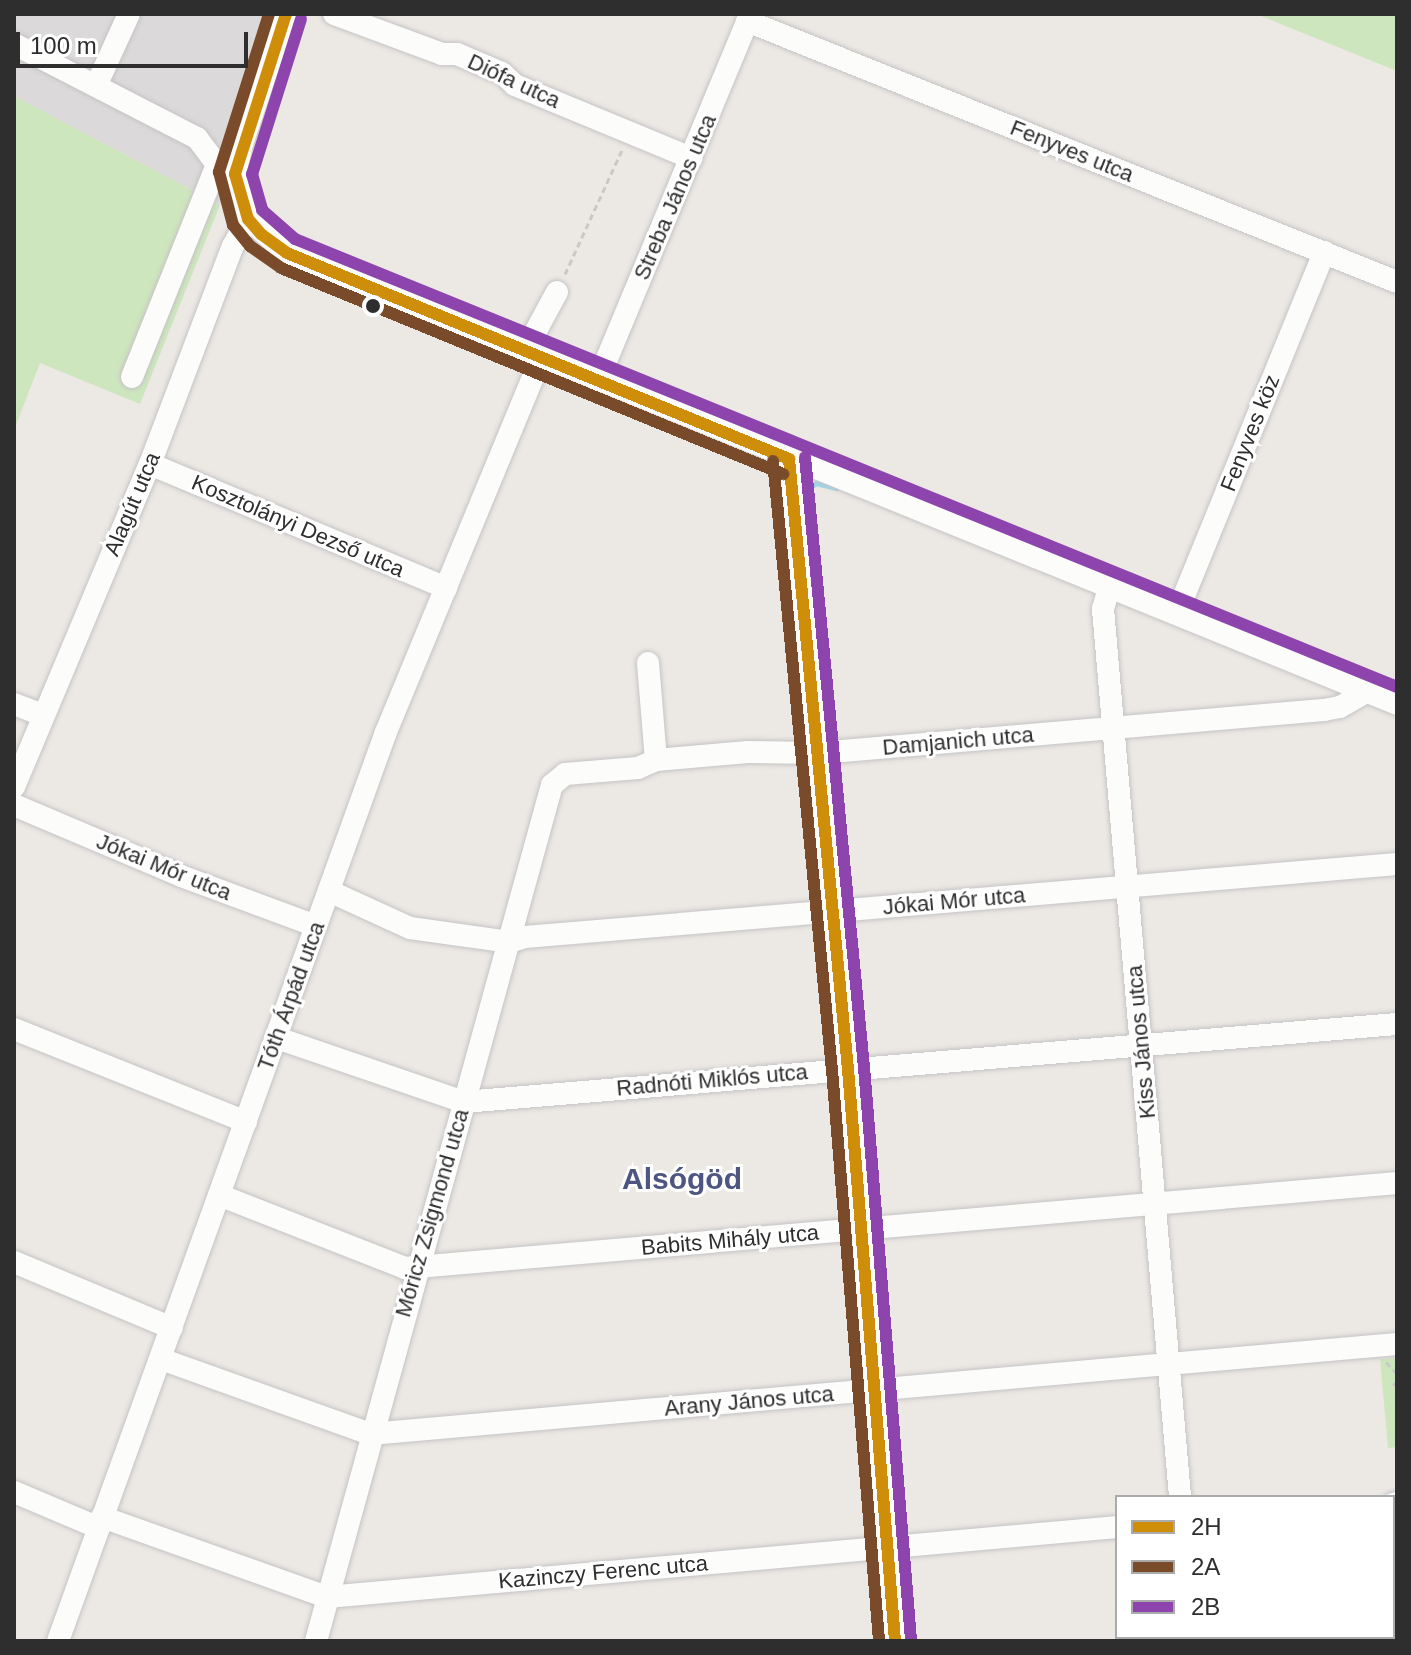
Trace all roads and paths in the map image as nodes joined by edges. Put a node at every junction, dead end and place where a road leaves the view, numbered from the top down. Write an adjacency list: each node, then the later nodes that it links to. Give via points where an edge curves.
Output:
1 (129, 14): 6 (street)
2 (286, 14): 9 (street)
3 (334, 14): 7 (street, Diófa utca, via 442,54 457,54 502,73 515,85)
4 (749, 17): 8 (street, Streba János utca); 11 (street, Fenyves utca)
5 (14, 44): 6 (street)
6 (96, 86): 9 (street, via 197,138)
7 (630, 132): 8 (street, Diófa utca); 13 (path)
8 (691, 158): 16 (street, Streba János utca)
9 (226, 170): 10 (street); 15 (street)
10 (248, 219): 14 (street, via 287,253); 18 (street, Alagút utca)
11 (1324, 252): 12 (street, Fenyves utca); 21 (street, Fenyves köz)
12 (1397, 282)
13 (557, 292): 14 (street, Tóth Árpád utca)
14 (533, 355): 16 (street); 19 (street, Tóth Árpád utca)
15 (132, 377)
16 (598, 380): 17 (street)
17 (789, 459): 20 (street); 28 (street)
18 (150, 464): 19 (street, Kosztolányi Dezső utca); 26 (street, Alagút utca)
19 (446, 588): 35 (street, Tóth Árpád utca, via 386,732)
20 (1109, 588): 21 (street); 27 (street, Kiss János utca, via 1103,609)
21 (1177, 613): 23 (street)
22 (648, 663): 29 (street)
23 (1366, 692): 25 (street); 27 (street, Damjanich utca, via 1324,710)
24 (14, 704): 26 (street)
25 (1397, 704)
26 (43, 715): 31 (street, Alagút utca)
27 (1113, 729): 28 (street, Damjanich utca); 34 (street, Kiss János utca)
28 (819, 753): 29 (street, Damjanich utca, via 748,752); 36 (street)
29 (656, 760): 30 (street, Damjanich utca, via 638,768 565,774)
30 (552, 785): 38 (street, Móricz Zsigmond utca)
31 (14, 787)
32 (14, 805): 37 (street, Jókai Mór utca)
33 (1397, 864): 34 (street, Jókai Mór utca)
34 (1126, 885): 36 (street, Jókai Mór utca); 42 (street, Kiss János utca)
35 (329, 891): 37 (street, Tóth Árpád utca); 38 (street, Jókai Mór utca, via 410,928)
36 (833, 912): 38 (street, Jókai Mór utca); 43 (street)
37 (316, 926): 41 (street, Tóth Árpád utca)
38 (509, 942): 44 (street, Móricz Zsigmond utca)
39 (1397, 1024): 42 (street, Radnóti Miklós utca)
40 (14, 1029): 45 (street)
41 (277, 1038): 44 (street, Radnóti Miklós utca); 45 (street, Tóth Árpád utca)
42 (1142, 1047): 43 (street, Radnóti Miklós utca); 48 (street, Kiss János utca)
43 (848, 1069): 44 (street, Radnóti Miklós utca); 49 (street)
44 (464, 1102): 51 (street, Móricz Zsigmond utca)
45 (246, 1122): 47 (street, Tóth Árpád utca)
46 (1397, 1183): 48 (street, Babits Mihály utca)
47 (219, 1195): 51 (street, Babits Mihály utca, via 405,1268); 52 (street, Tóth Árpád utca)
48 (1155, 1205): 49 (street, Babits Mihály utca); 55 (street, Kiss János utca)
49 (861, 1229): 51 (street, Babits Mihály utca); 56 (street)
50 (14, 1262): 52 (street)
51 (417, 1266): 57 (street, Móricz Zsigmond utca)
52 (172, 1328): 54 (street, Tóth Árpád utca)
53 (1397, 1344): 55 (street, Arany János utca)
54 (161, 1359): 57 (street, Arany János utca); 60 (street, Tóth Árpád utca)
55 (1169, 1362): 56 (street, Arany János utca); 59 (street, Kiss János utca)
56 (874, 1390): 57 (street, Arany János utca); 62 (street)
57 (370, 1434): 63 (street, Móricz Zsigmond utca)
58 (14, 1492): 60 (street, Kazinczy Ferenc utca)
59 (1180, 1495)
60 (100, 1522): 63 (street, Kazinczy Ferenc utca); 64 (street, Tóth Árpád utca)
61 (1115, 1527): 62 (street, Kazinczy Ferenc utca)
62 (887, 1546): 63 (street, Kazinczy Ferenc utca); 66 (street)
63 (327, 1597): 65 (street, Móricz Zsigmond utca)
64 (58, 1641)
65 (316, 1641)
66 (895, 1641)

